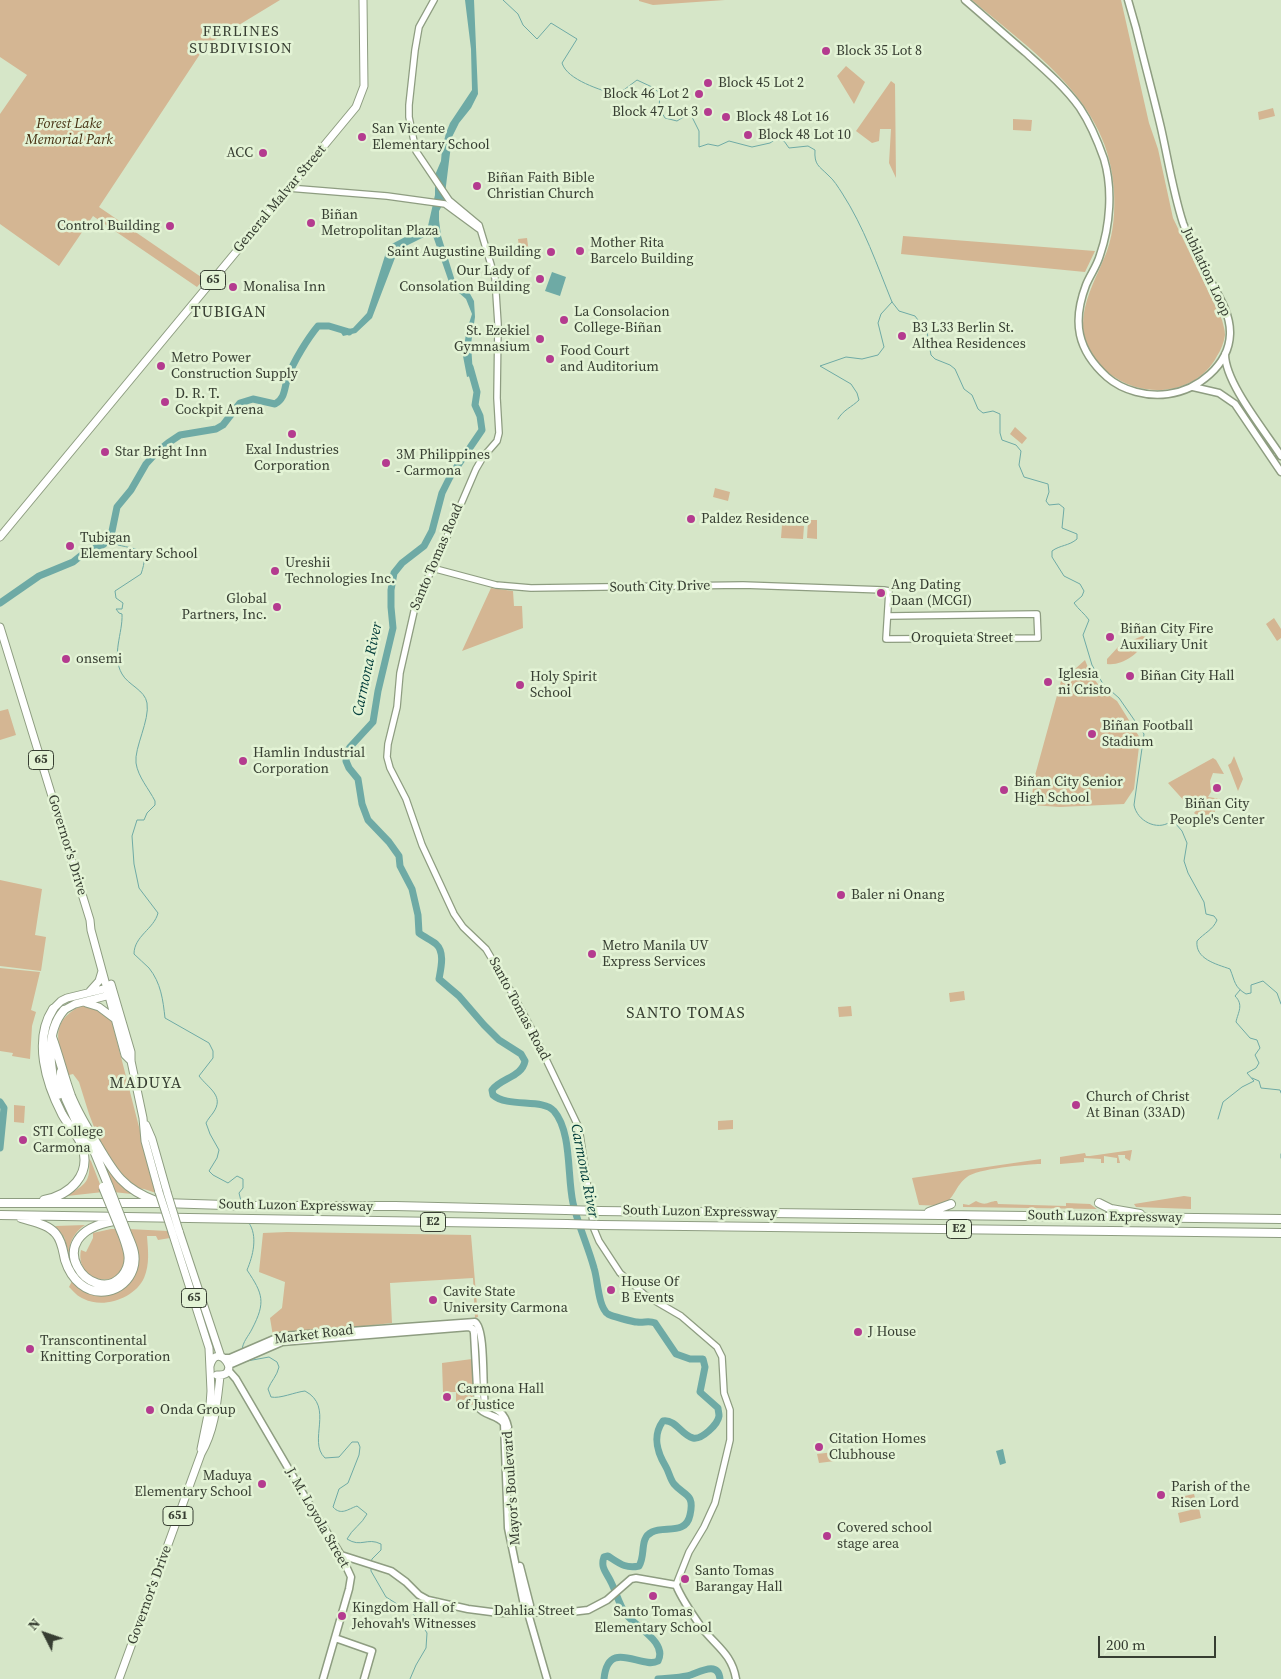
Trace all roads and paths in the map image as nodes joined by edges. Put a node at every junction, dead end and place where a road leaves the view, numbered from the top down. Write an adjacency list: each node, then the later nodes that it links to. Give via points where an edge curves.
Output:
1 (363, 0): 5 (highway, General Malvar Street / 65, via 364,80 359,101)
2 (434, 0): 6 (street, Santo Tomas Road, via 419,27 409,117 416,151 449,200 472,218)
3 (965, 0): 8 (main road, Jubilation Loop, via 1061,86 1080,108 1105,162 1109,211 1100,257 1080,304 1078,330 1085,350 1111,380 1132,390 1168,394)
4 (1128, 0): 7 (main road, Jubilation Loop, via 1182,221 1228,317 1230,335)
5 (288, 188): 6 (street, via 428,200 445,204); 13 (highway, General Malvar Street / 65)
6 (481, 230): 14 (street, Santo Tomas Road, via 496,285 499,433 497,441 476,469)
7 (1225, 354): 8 (main road, Jubilation Loop, via 1208,376); 9 (main road)
8 (1193, 387): 10 (main road)
9 (1236, 388): 10 (main road, via 1235,394); 11 (main road)
10 (1228, 398): 12 (main road, via 1241,411)
11 (1281, 456)
12 (1281, 472)
13 (0, 537)
14 (432, 568): 15 (street, South City Drive, via 496,585 531,588 743,585 889,591); 53 (street, Santo Tomas Road, via 418,596 406,643 388,744 390,768 454,914 486,949 512,993 579,1128 594,1228 599,1241 620,1273 646,1295 681,1316 717,1347 722,1357 724,1393 730,1410 729,1444 715,1503 687,1556)
15 (889, 616): 15 (street, Oroquieta Street, via 886,639 1038,638 1038,614)
16 (0, 627): 17 (highway, Governor's Drive / 65)
17 (90, 920): 18 (highway, Governor's Drive / 65); 19 (highway, Governor's Drive / 65, via 96,929)
18 (102, 969): 19 (highway, Governor's Drive / 65); 20 (highway, via 99,981)
19 (111, 991): 20 (highway); 21 (highway); 24 (highway, Governor's Drive / 65); 27 (highway, Governor's Drive / 65, via 131,1052)
20 (88, 993): 22 (highway, via 64,999)
21 (81, 1002): 23 (highway); 24 (highway, via 96,1005)
22 (53, 1009): 29 (highway, via 43,1037 49,1086)
23 (64, 1010): 25 (highway, via 55,1024)
24 (116, 1020): 27 (highway, Governor's Drive / 65)
25 (52, 1037): 26 (highway); 28 (highway, via 51,1061 56,1087 66,1113)
26 (60, 1060): 28 (highway, via 63,1090); 34 (highway, via 81,1117 113,1171 135,1192)
27 (130, 1061): 42 (highway, Governor's Drive / 65, bridge)
28 (81, 1132): 30 (highway, via 95,1153)
29 (82, 1146): 30 (highway); 31 (highway, via 84,1167 78,1182 60,1195)
30 (106, 1187): 44 (highway, bridge)
31 (32, 1202): 33 (highway, South Luzon Expressway / E2); 34 (highway, South Luzon Expressway / E2)
32 (1099, 1202): 40 (highway, via 1115,1210)
33 (3, 1203)
34 (163, 1203): 38 (highway, South Luzon Expressway / E2, bridge)
35 (951, 1204): 38 (highway)
36 (0, 1215): 37 (highway, South Luzon Expressway / E2)
37 (12, 1215): 39 (highway, South Luzon Expressway / E2); 44 (highway, via 55,1232 73,1277 94,1291 115,1289 130,1276 135,1258)
38 (919, 1215): 40 (highway, South Luzon Expressway / E2)
39 (133, 1218): 43 (highway, South Luzon Expressway / E2, bridge); 44 (highway, via 102,1223 82,1234 74,1252 82,1274 104,1284 120,1278 129,1259)
40 (1164, 1218): 41 (highway, South Luzon Expressway / E2)
41 (1281, 1219)
42 (175, 1231): 46 (highway, Governor's Drive / 65); 48 (highway, Governor's Drive / 65, via 209,1348)
43 (1281, 1233)
44 (125, 1236)
45 (409, 1330): 47 (main road, Market Road, via 282,1336); 54 (main road, Mayor's Boulevard, via 472,1322 480,1327 485,1405 500,1411 509,1430 512,1528 530,1605)
46 (222, 1357): 47 (main road, Market Road); 48 (highway, via 213,1359); 49 (highway, 65)
47 (235, 1358): 49 (main road, Market Road)
48 (210, 1368): 50 (highway); 51 (highway, Governor's Drive / 651, via 210,1405)
49 (228, 1368): 50 (highway); 52 (main road, J. M. Loyola Street / 65)
50 (220, 1376): 51 (highway, Governor's Drive / 651, via 213,1424)
51 (201, 1454): 56 (highway, Governor's Drive / 651)
52 (340, 1555): 54 (main road, Dahlia Street, via 396,1574 428,1600 468,1609); 55 (main road, J. M. Loyola Street / 65, via 351,1577)
53 (676, 1585): 54 (main road, Dahlia Street, via 636,1578 595,1608); 60 (main road, via 698,1622 731,1661)
54 (528, 1613): 59 (main road, Mayor's Boulevard)
55 (334, 1638): 57 (main road, J. M. Loyola Street / 65); 58 (main road, via 372,1651)
56 (119, 1679)
57 (323, 1679)
58 (364, 1679)
59 (547, 1679)
60 (736, 1679)

